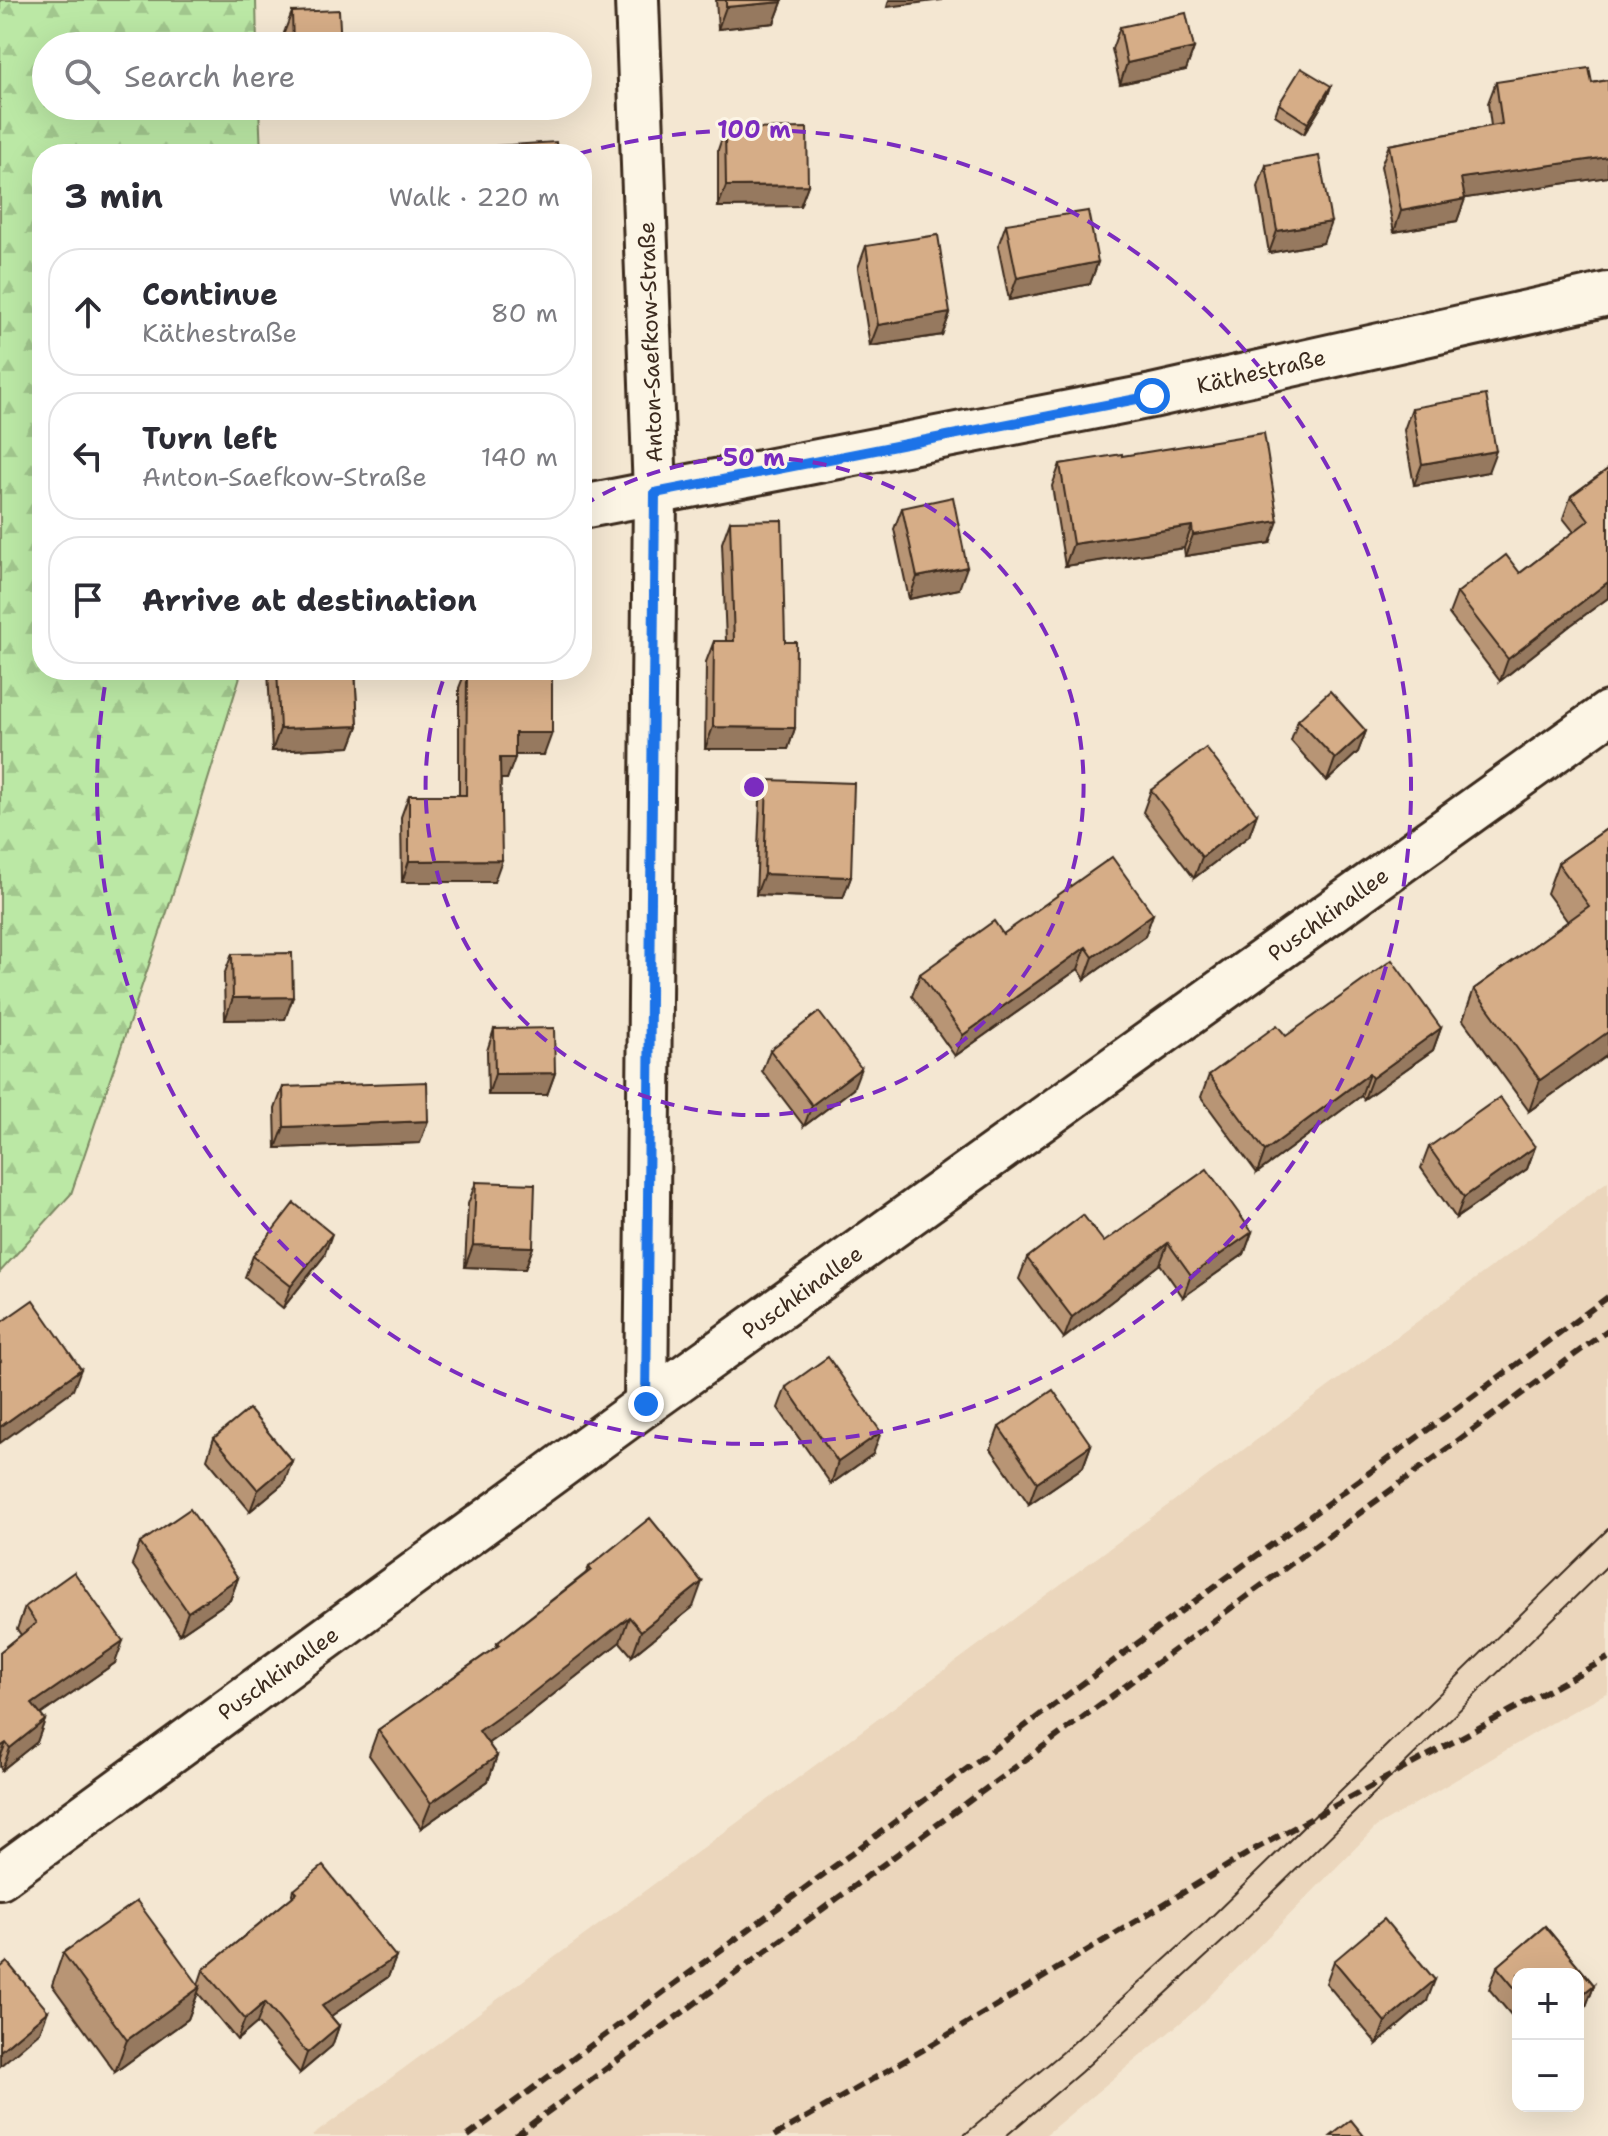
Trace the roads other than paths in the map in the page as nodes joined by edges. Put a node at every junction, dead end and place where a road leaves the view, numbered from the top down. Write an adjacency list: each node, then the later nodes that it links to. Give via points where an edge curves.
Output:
1 (637, 0): 3 (street, Anton-Saefkow-Straße)
2 (1608, 294): 3 (street, Käthestraße, via 1152,396)
3 (655, 493): 4 (street, Käthestraße); 6 (street, Anton-Saefkow-Straße)
4 (592, 505)
5 (1608, 713): 6 (street, Puschkinallee)
6 (646, 1404): 7 (street, Puschkinallee)
7 (0, 1877)

